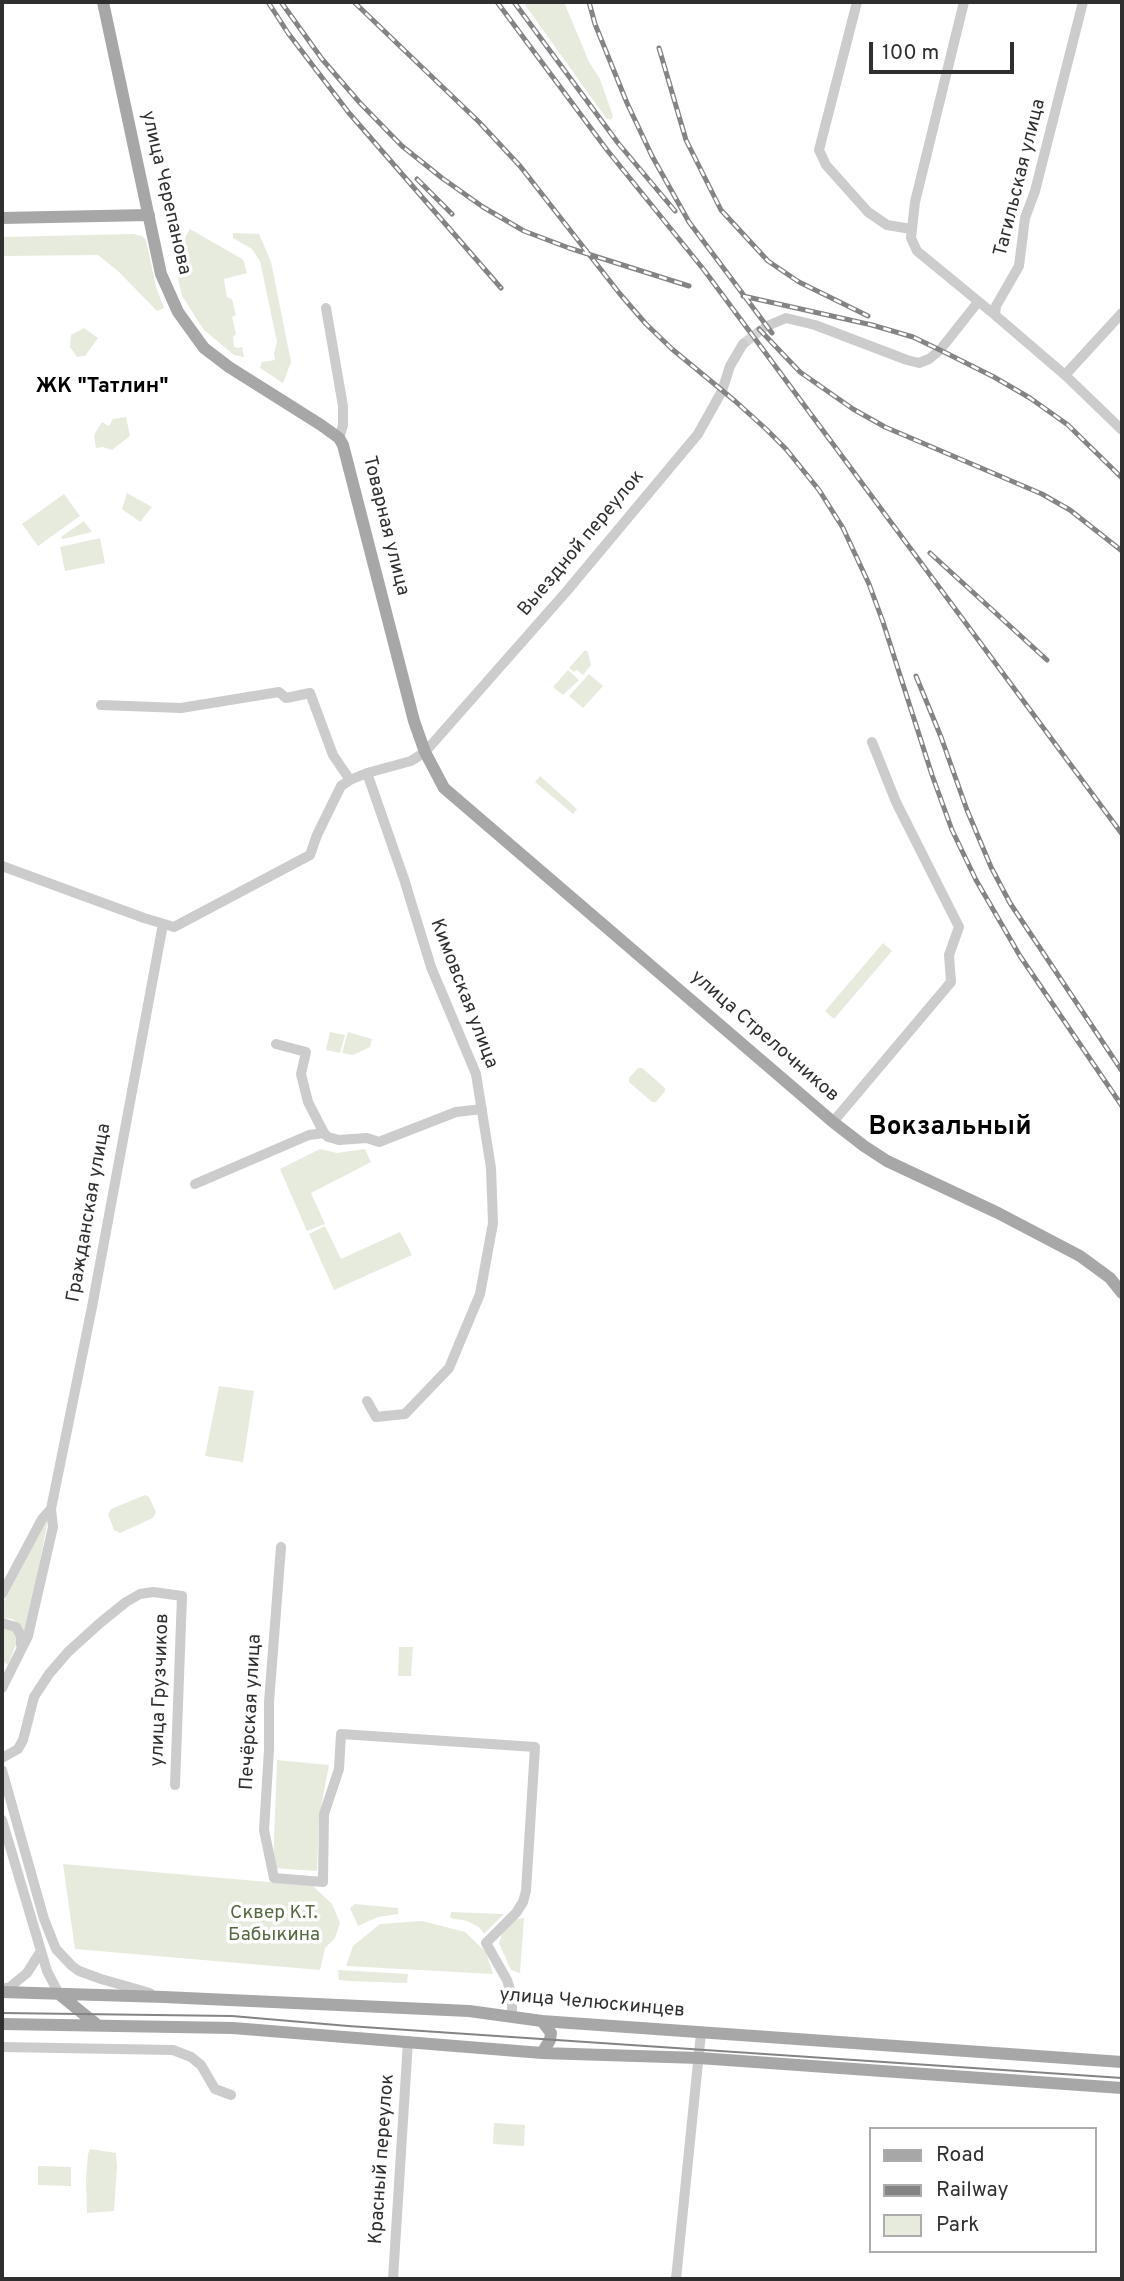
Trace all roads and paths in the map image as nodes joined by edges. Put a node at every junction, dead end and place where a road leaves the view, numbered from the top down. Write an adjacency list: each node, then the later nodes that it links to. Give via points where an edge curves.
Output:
1 (103, 2): 5 (main road, улица Черепанова)
2 (857, 2): 7 (street, via 819,150 826,165 868,212 887,225)
3 (964, 2): 7 (street)
4 (1083, 2): 11 (street, Тагильская улица, via 1025,218 1019,265)
5 (149, 215): 6 (main road); 16 (main road, улица Черепанова, via 162,274 177,312 204,348)
6 (2, 218)
7 (911, 229): 8 (street, via 917,251)
8 (978, 302): 11 (street); 12 (street, via 940,350 919,363 786,318)
9 (326, 308): 16 (street, Товарная улица, via 343,406)
10 (1122, 313): 14 (street)
11 (995, 315): 14 (street)
12 (765, 327)
13 (743, 344): 19 (street, Выездной переулок, via 698,434)
14 (1065, 375): 15 (street)
15 (1122, 430)
16 (339, 438): 19 (main road, Товарная улица)
17 (101, 705): 21 (street, via 181,708 279,692 286,698 310,693 333,755)
18 (872, 742): 26 (street, via 896,802 959,927 949,955 951,982)
19 (425, 752): 20 (street, via 411,761); 26 (main road, улица Стрелочников, via 444,788 458,802)
20 (367, 773): 21 (street); 25 (street, Кимовская улица, via 431,967 476,1074)
21 (350, 779): 23 (street, via 337,791 310,855 185,922)
22 (2, 866): 23 (street)
23 (163, 925): 31 (street, Гражданская улица)
24 (276, 1044): 27 (street, via 306,1052 301,1074 307,1102)
25 (482, 1109): 27 (street, via 445,1115 379,1142 339,1140); 30 (street, Кимовская улица, via 493,1223 480,1294 449,1368 405,1414 376,1417)
26 (833, 1122): 29 (main road, улица Стрелочников, via 887,1161 1080,1256)
27 (324, 1133): 28 (street, via 309,1135)
28 (195, 1184)
29 (1122, 1293)
30 (367, 1401)
31 (51, 1509): 33 (street, Гражданская улица); 35 (street, Гражданская улица, via 53,1527)
32 (281, 1547): 46 (street, Печёрская улица, via 264,1830 274,1878 323,1882 324,1814 339,1769 341,1734 536,1747 526,1891 516,1913 485,1943 507,1980)
33 (2, 1594)
34 (2, 1623): 35 (street, via 16,1627)
35 (22, 1650): 36 (street, Гражданская улица)
36 (2, 1688)
37 (2, 1758): 39 (street, улица Грузчиков, via 18,1749 34,1697 50,1674 100,1623 140,1594 182,1596)
38 (2, 1770): 45 (street, via 56,1949 79,1971)
39 (175, 1785)
40 (2, 1820): 41 (street)
41 (5, 1837): 42 (street)
42 (41, 1951): 43 (street, via 27,1973); 44 (street)
43 (2, 1991): 44 (main road, улица Челюскинцев)
44 (59, 1994): 45 (main road, улица Челюскинцев); 49 (main road)
45 (164, 1997): 46 (main road, улица Челюскинцев)
46 (512, 2016): 47 (main road, улица Челюскинцев)
47 (542, 2021): 50 (main road, улица Челюскинцев); 53 (main road, via 551,2033)
48 (2, 2024): 49 (main road)
49 (97, 2025): 51 (main road, via 233,2028)
50 (701, 2033): 54 (street); 55 (main road, улица Челюскинцев)
51 (408, 2041): 53 (main road); 58 (street, Красный переулок)
52 (2, 2047): 57 (street, via 173,2050 191,2057 215,2089)
53 (542, 2053): 54 (main road)
54 (699, 2058): 56 (main road); 59 (street)
55 (1122, 2062)
56 (1122, 2088)
57 (231, 2095)
58 (393, 2279)
59 (676, 2279)

